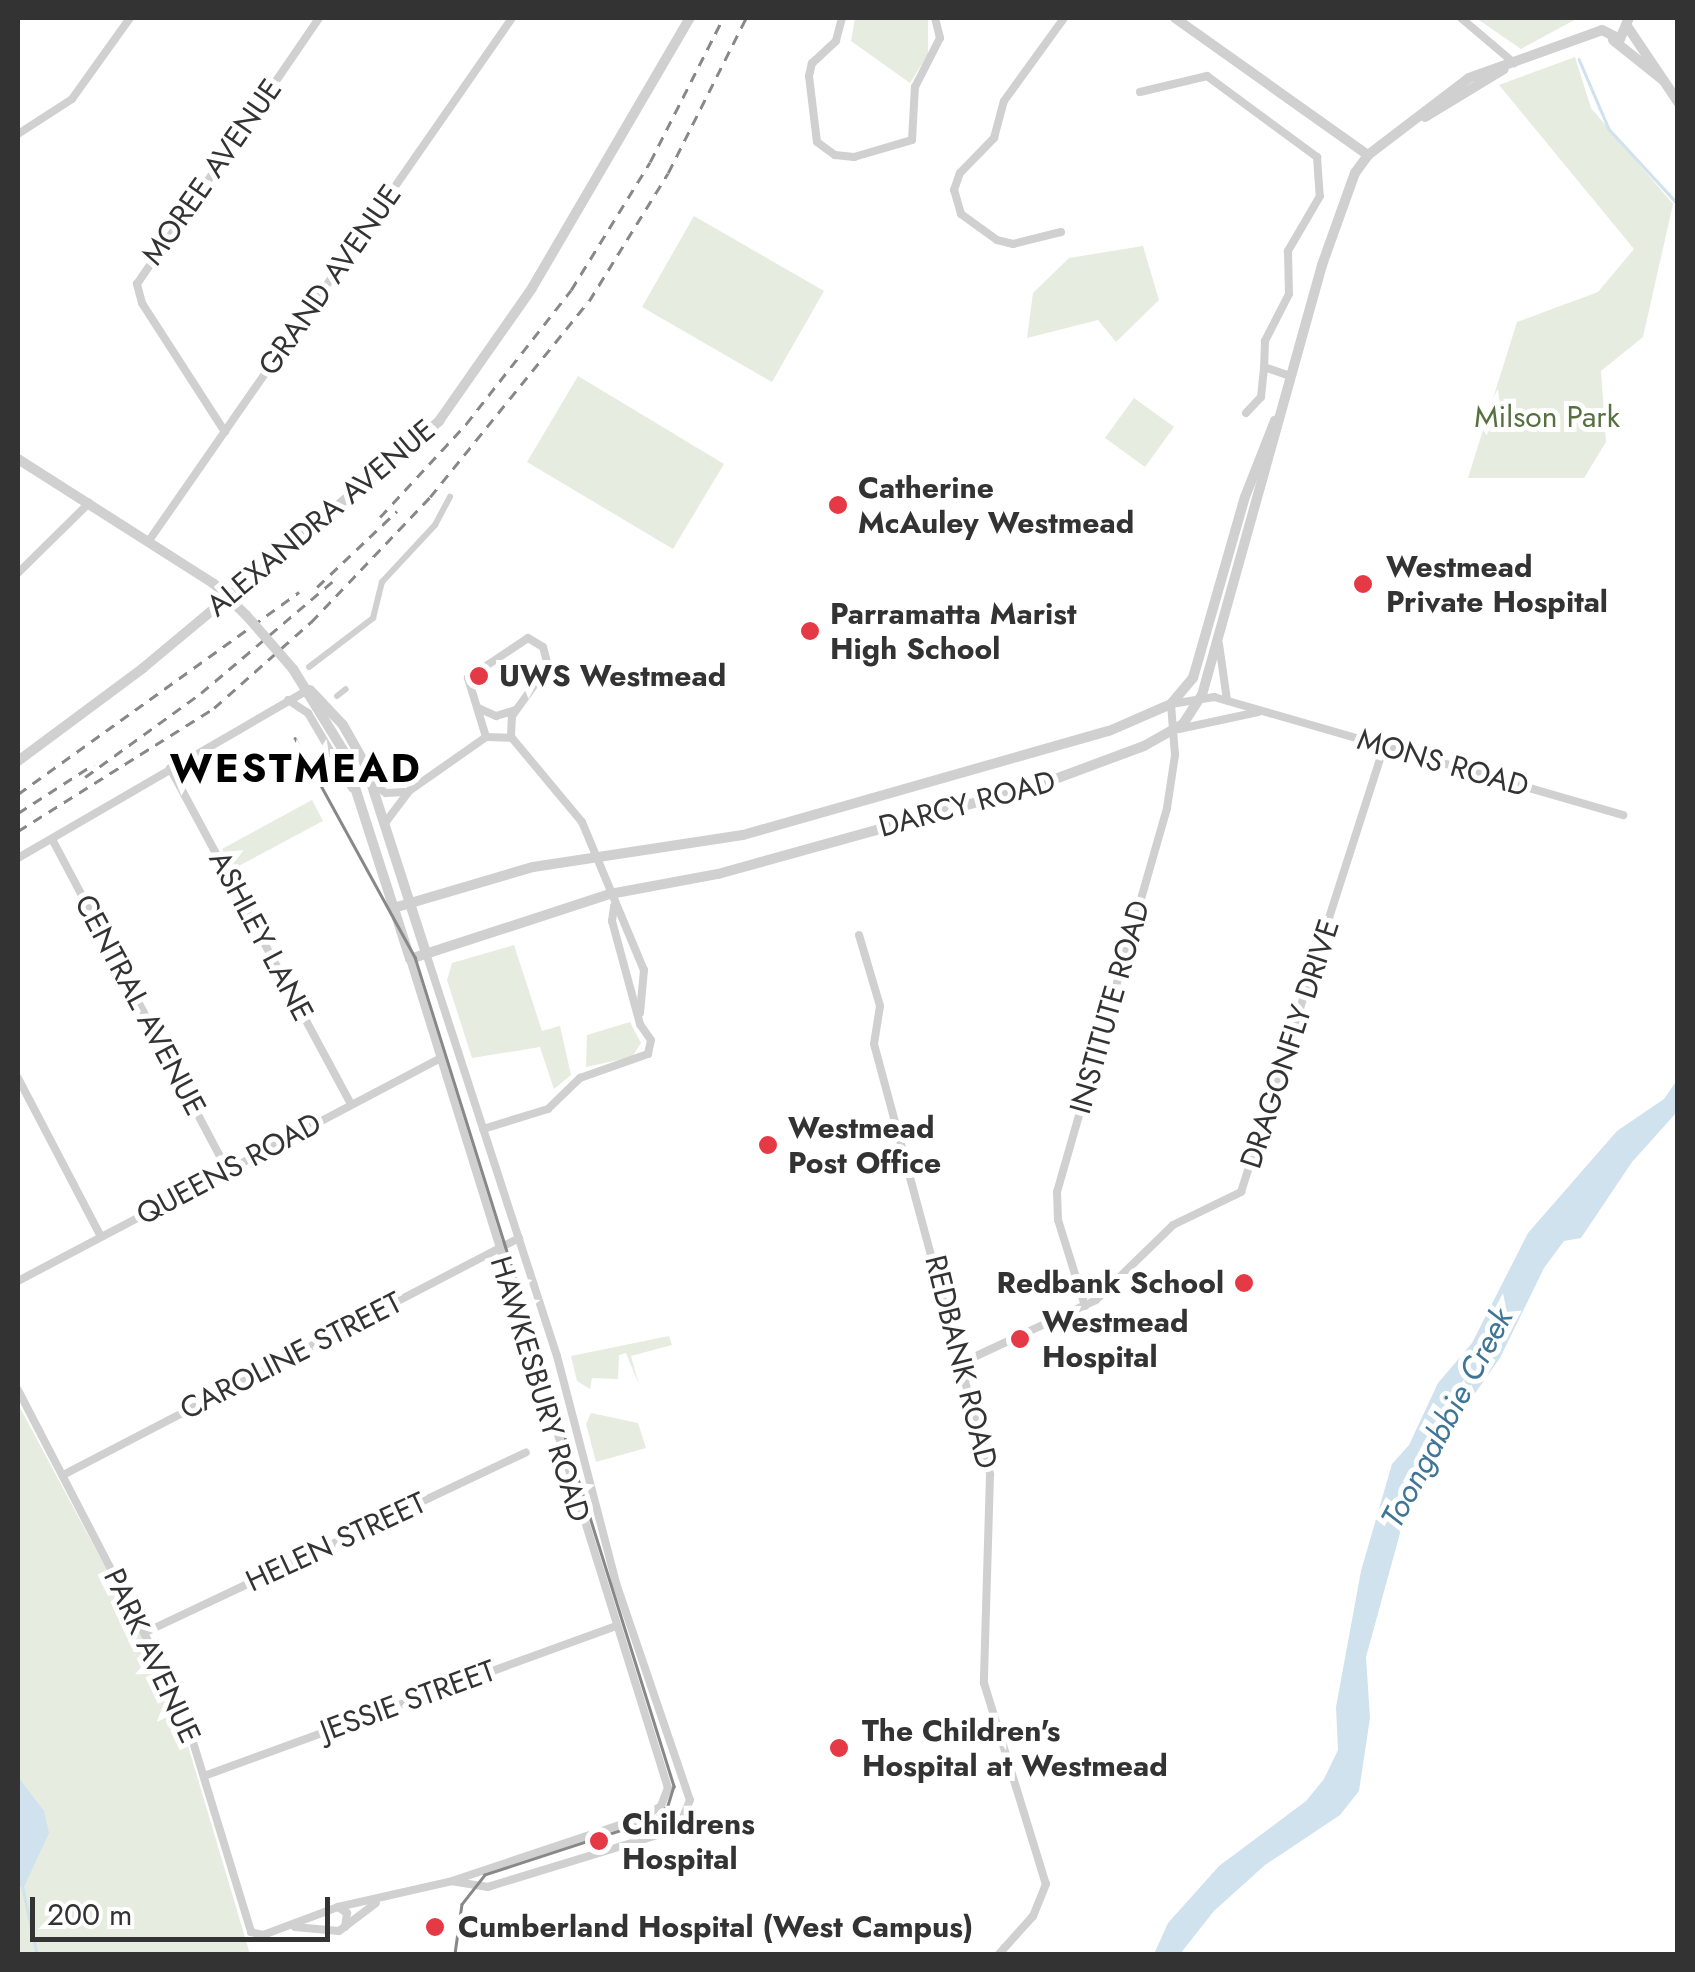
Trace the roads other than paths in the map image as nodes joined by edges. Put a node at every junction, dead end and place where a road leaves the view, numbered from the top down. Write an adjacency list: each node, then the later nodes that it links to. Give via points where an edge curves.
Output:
1 (130, 18): 18 (street, via 72,99)
2 (319, 18): 25 (street, MOREE AVENUE, via 137,284 142,303)
3 (512, 18): 25 (street, GRAND AVENUE)
4 (690, 18): 33 (street, ALEXANDRA AVENUE, via 532,288 439,422)
5 (842, 18): 6 (street, via 836,40 812,63 809,76 817,142 835,155 854,157 912,140 915,87 940,38)
6 (935, 18)
7 (1064, 18): 20 (street, via 1004,101 994,138 960,173 954,190 961,214 997,240 1013,244)
8 (1175, 18): 19 (street)
9 (1461, 18): 14 (street)
10 (1607, 18): 12 (street)
11 (1626, 21): 13 (street); 15 (street)
12 (1602, 30): 13 (street); 14 (street)
13 (1613, 40): 15 (street)
14 (1514, 63): 19 (street, via 1469,78)
15 (1664, 80): 17 (street)
16 (1140, 92): 21 (street, via 1207,76 1317,157 1320,196 1288,251 1290,294 1265,341)
17 (1678, 102)
18 (18, 134)
19 (1368, 155): 22 (street, via 1336,218)
20 (1061, 232)
21 (1264, 367): 22 (street); 24 (street, via 1261,396)
22 (1290, 376): 23 (street)
23 (1280, 412): 29 (street); 32 (street, via 1262,446)
24 (1246, 414)
25 (225, 432): 30 (street, GRAND AVENUE)
26 (18, 459): 28 (street, HAWKESBURY ROAD)
27 (450, 498): 35 (street, via 382,582 374,618)
28 (89, 503): 30 (street, HAWKESBURY ROAD); 31 (street)
29 (1248, 536): 32 (street); 34 (street)
30 (148, 542): 33 (street, HAWKESBURY ROAD)
31 (18, 573)
32 (1219, 586): 42 (street, via 1193,678)
33 (227, 594): 37 (street, HAWKESBURY ROAD, bridge); 50 (street, ALEXANDRA AVENUE, via 143,668)
34 (1219, 639): 38 (street); 41 (street)
35 (310, 667)
36 (346, 689): 39 (street)
37 (309, 690): 40 (street); 52 (street, HAWKESBURY ROAD, via 343,725); 54 (street, HAWKESBURY ROAD)
38 (1202, 695): 41 (street, MONS ROAD); 42 (street, MONS ROAD); 46 (street)
39 (336, 696)
40 (288, 700): 51 (street); 54 (street, HAWKESBURY ROAD, via 308,713)
41 (1227, 700): 45 (street, MONS ROAD)
42 (1171, 704): 46 (street, INSTITUTE ROAD); 58 (street, DARCY ROAD, via 1092,736 743,835)
43 (477, 708): 44 (street, via 496,716); 44 (street, via 468,694 472,672 528,638 543,648 548,666); 47 (street)
44 (516, 710): 48 (street)
45 (1262, 712): 46 (street, MONS ROAD); 49 (street, MONS ROAD)
46 (1176, 730): 60 (street, DARCY ROAD, via 1039,785); 76 (street, INSTITUTE ROAD, via 1166,808 1056,1192)
47 (486, 737): 48 (street); 53 (street)
48 (512, 738): 58 (street, via 573,808)
49 (1384, 747): 55 (street, MONS ROAD); 76 (street, DRAGONFLY DRIVE, via 1245,1186 1234,1199 1173,1225)
50 (18, 761)
51 (170, 768): 57 (street); 69 (street, ASHLEY LANE)
52 (372, 783): 53 (street, via 386,793); 56 (street, HAWKESBURY ROAD)
53 (409, 791): 56 (street)
54 (367, 813): 62 (street, HAWKESBURY ROAD)
55 (1624, 815)
56 (386, 824): 61 (street, HAWKESBURY ROAD)
57 (52, 839): 59 (street); 71 (street, CENTRAL AVENUE)
58 (595, 855): 60 (street); 61 (street, DARCY ROAD)
59 (18, 858)
60 (612, 900): 64 (street, DARCY ROAD); 66 (street, via 612,921); 66 (street, via 644,970)
61 (410, 903): 62 (street, DARCY ROAD); 64 (street, HAWKESBURY ROAD)
62 (397, 907): 65 (street, HAWKESBURY ROAD)
63 (859, 935): 77 (street, REDBANK ROAD, via 880,1006 874,1044)
64 (426, 953): 65 (street); 70 (street, HAWKESBURY ROAD)
65 (410, 958): 67 (street, HAWKESBURY ROAD)
66 (640, 1013): 70 (street, via 651,1040 644,1058 580,1078 548,1108)
67 (441, 1058): 69 (street, QUEENS ROAD); 74 (street, HAWKESBURY ROAD)
68 (18, 1078): 72 (street)
69 (351, 1104): 71 (street, QUEENS ROAD)
70 (484, 1129): 73 (street, HAWKESBURY ROAD)
71 (228, 1170): 72 (street, QUEENS ROAD)
72 (102, 1237): 75 (street, QUEENS ROAD)
73 (519, 1238): 74 (street, CAROLINE STREET); 84 (street, HAWKESBURY ROAD, via 557,1356 588,1495 689,1806 677,1826 662,1834 488,1886)
74 (498, 1249): 80 (street, CAROLINE STREET); 81 (street, HAWKESBURY ROAD)
75 (18, 1281)
76 (1085, 1306): 77 (street, DRAGONFLY DRIVE)
77 (959, 1364): 90 (street, REDBANK ROAD, via 992,1492 984,1684 1046,1884 1044,1901)
78 (18, 1390): 80 (street, PARK AVENUE)
79 (526, 1452): 82 (street, HELEN STREET)
80 (62, 1475): 82 (street, PARK AVENUE)
81 (613, 1627): 83 (street, JESSIE STREET); 84 (street, HAWKESBURY ROAD, via 668,1783 654,1813)
82 (146, 1632): 83 (street, PARK AVENUE, via 182,1706)
83 (204, 1776): 87 (street, PARK AVENUE, via 254,1934)
84 (452, 1881): 85 (street)
85 (376, 1903): 86 (street); 88 (street)
86 (334, 1908): 87 (street); 88 (street, via 349,1916); 89 (street, via 326,1924)
87 (291, 1927): 89 (street)
88 (345, 1927): 89 (street)
89 (335, 1930)
90 (999, 1954)

